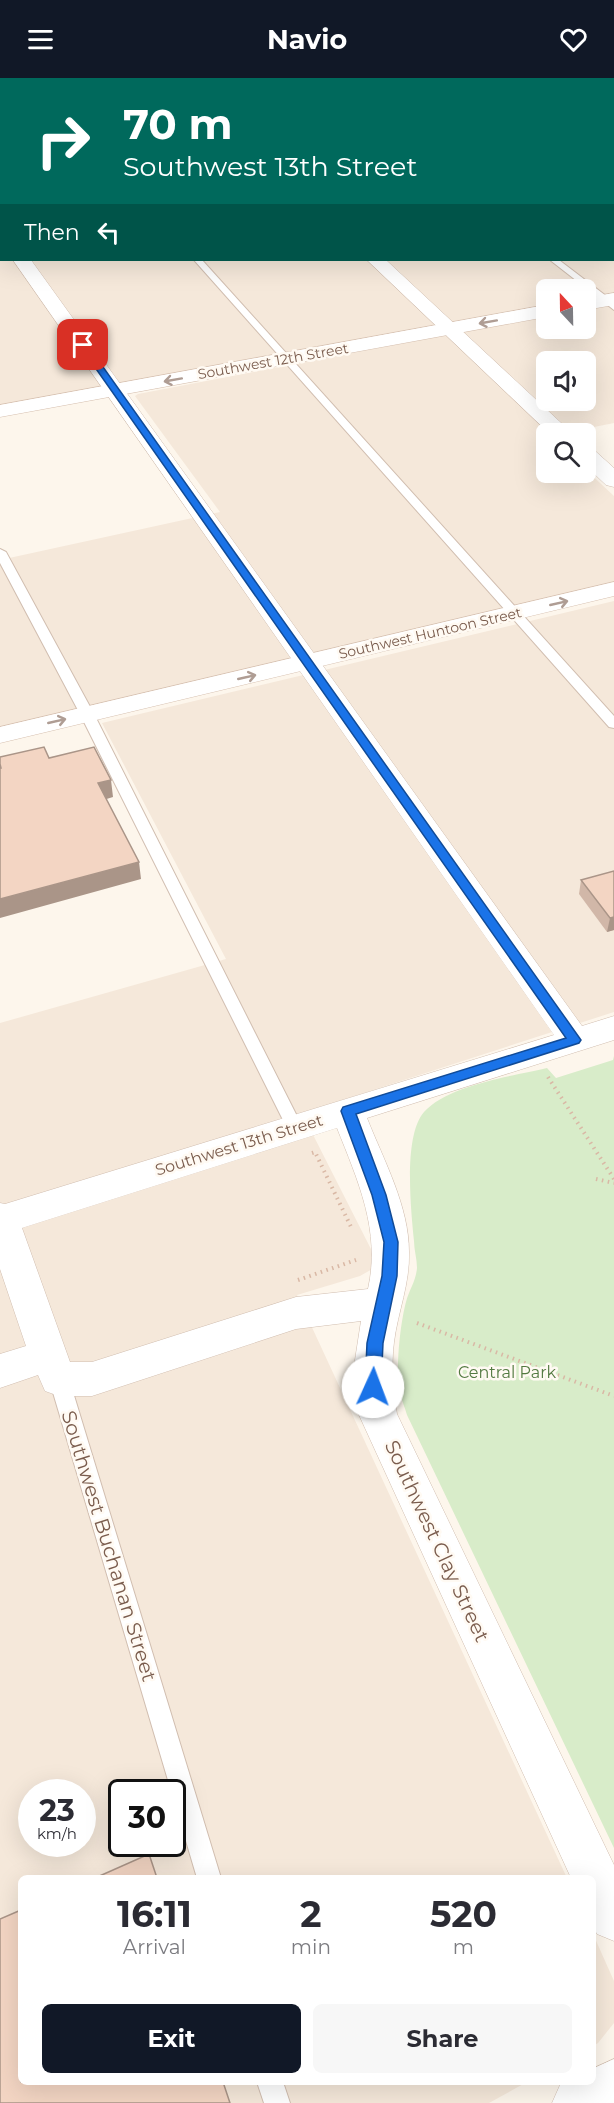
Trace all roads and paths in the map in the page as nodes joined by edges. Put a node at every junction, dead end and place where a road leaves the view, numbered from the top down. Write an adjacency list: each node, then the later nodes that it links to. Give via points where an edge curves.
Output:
1 (23, 261): 10 (street)
2 (199, 261): 9 (lane)
3 (377, 261): 8 (street)
4 (555, 261): 5 (lane)
5 (611, 302): 6 (street)
6 (596, 303)
7 (536, 313): 8 (street, Southwest 12th Street, one-way to 8)
8 (450, 329): 9 (street, Southwest 12th Street); 12 (street)
9 (288, 358): 10 (street, Southwest 12th Street, one-way to 10); 17 (lane)
10 (116, 390): 11 (street, Southwest 12th Street); 18 (street)
11 (0, 411)
12 (551, 423)
13 (596, 464): 14 (street)
14 (614, 480)
15 (0, 552): 19 (lane)
16 (614, 590): 17 (street, Southwest Huntoon Street, one-way to 16)
17 (515, 613): 18 (street, Southwest Huntoon Street); 20 (lane)
18 (308, 662): 19 (street, Southwest Huntoon Street, one-way to 18); 23 (street)
19 (87, 714): 21 (street, Southwest Huntoon Street, one-way to 19); 26 (lane)
20 (614, 724)
21 (0, 735)
22 (614, 1028): 23 (street, Southwest 13th Street)
23 (575, 1040): 25 (street, Southwest 13th Street)
24 (545, 1072): 28 (path)
25 (348, 1111): 26 (street, Southwest 13th Street); 33 (street, Southwest Clay Street, via 379,1195 391,1242 390,1276)
26 (299, 1142): 29 (street, Southwest 13th Street); 30 (path, via 315,1152)
27 (596, 1179): 28 (path)
28 (614, 1181)
29 (1, 1218): 34 (street, Southwest Buchanan Street)
30 (356, 1236)
31 (366, 1256): 32 (path)
32 (289, 1283)
33 (401, 1313): 34 (street, via 296,1313 92,1379); 36 (path); 38 (street, Southwest Clay Street, via 375,1343 373,1387 378,1416)
34 (53, 1367): 35 (street); 37 (lane, Southwest Buchanan Street)
35 (0, 1371)
36 (614, 1396)
37 (208, 1875)
38 (594, 1875)
39 (596, 1879): 40 (street, Southwest Clay Street)
40 (614, 1917)
41 (271, 2085): 43 (lane)
42 (614, 2085): 44 (street)
43 (277, 2103)
44 (578, 2103)

